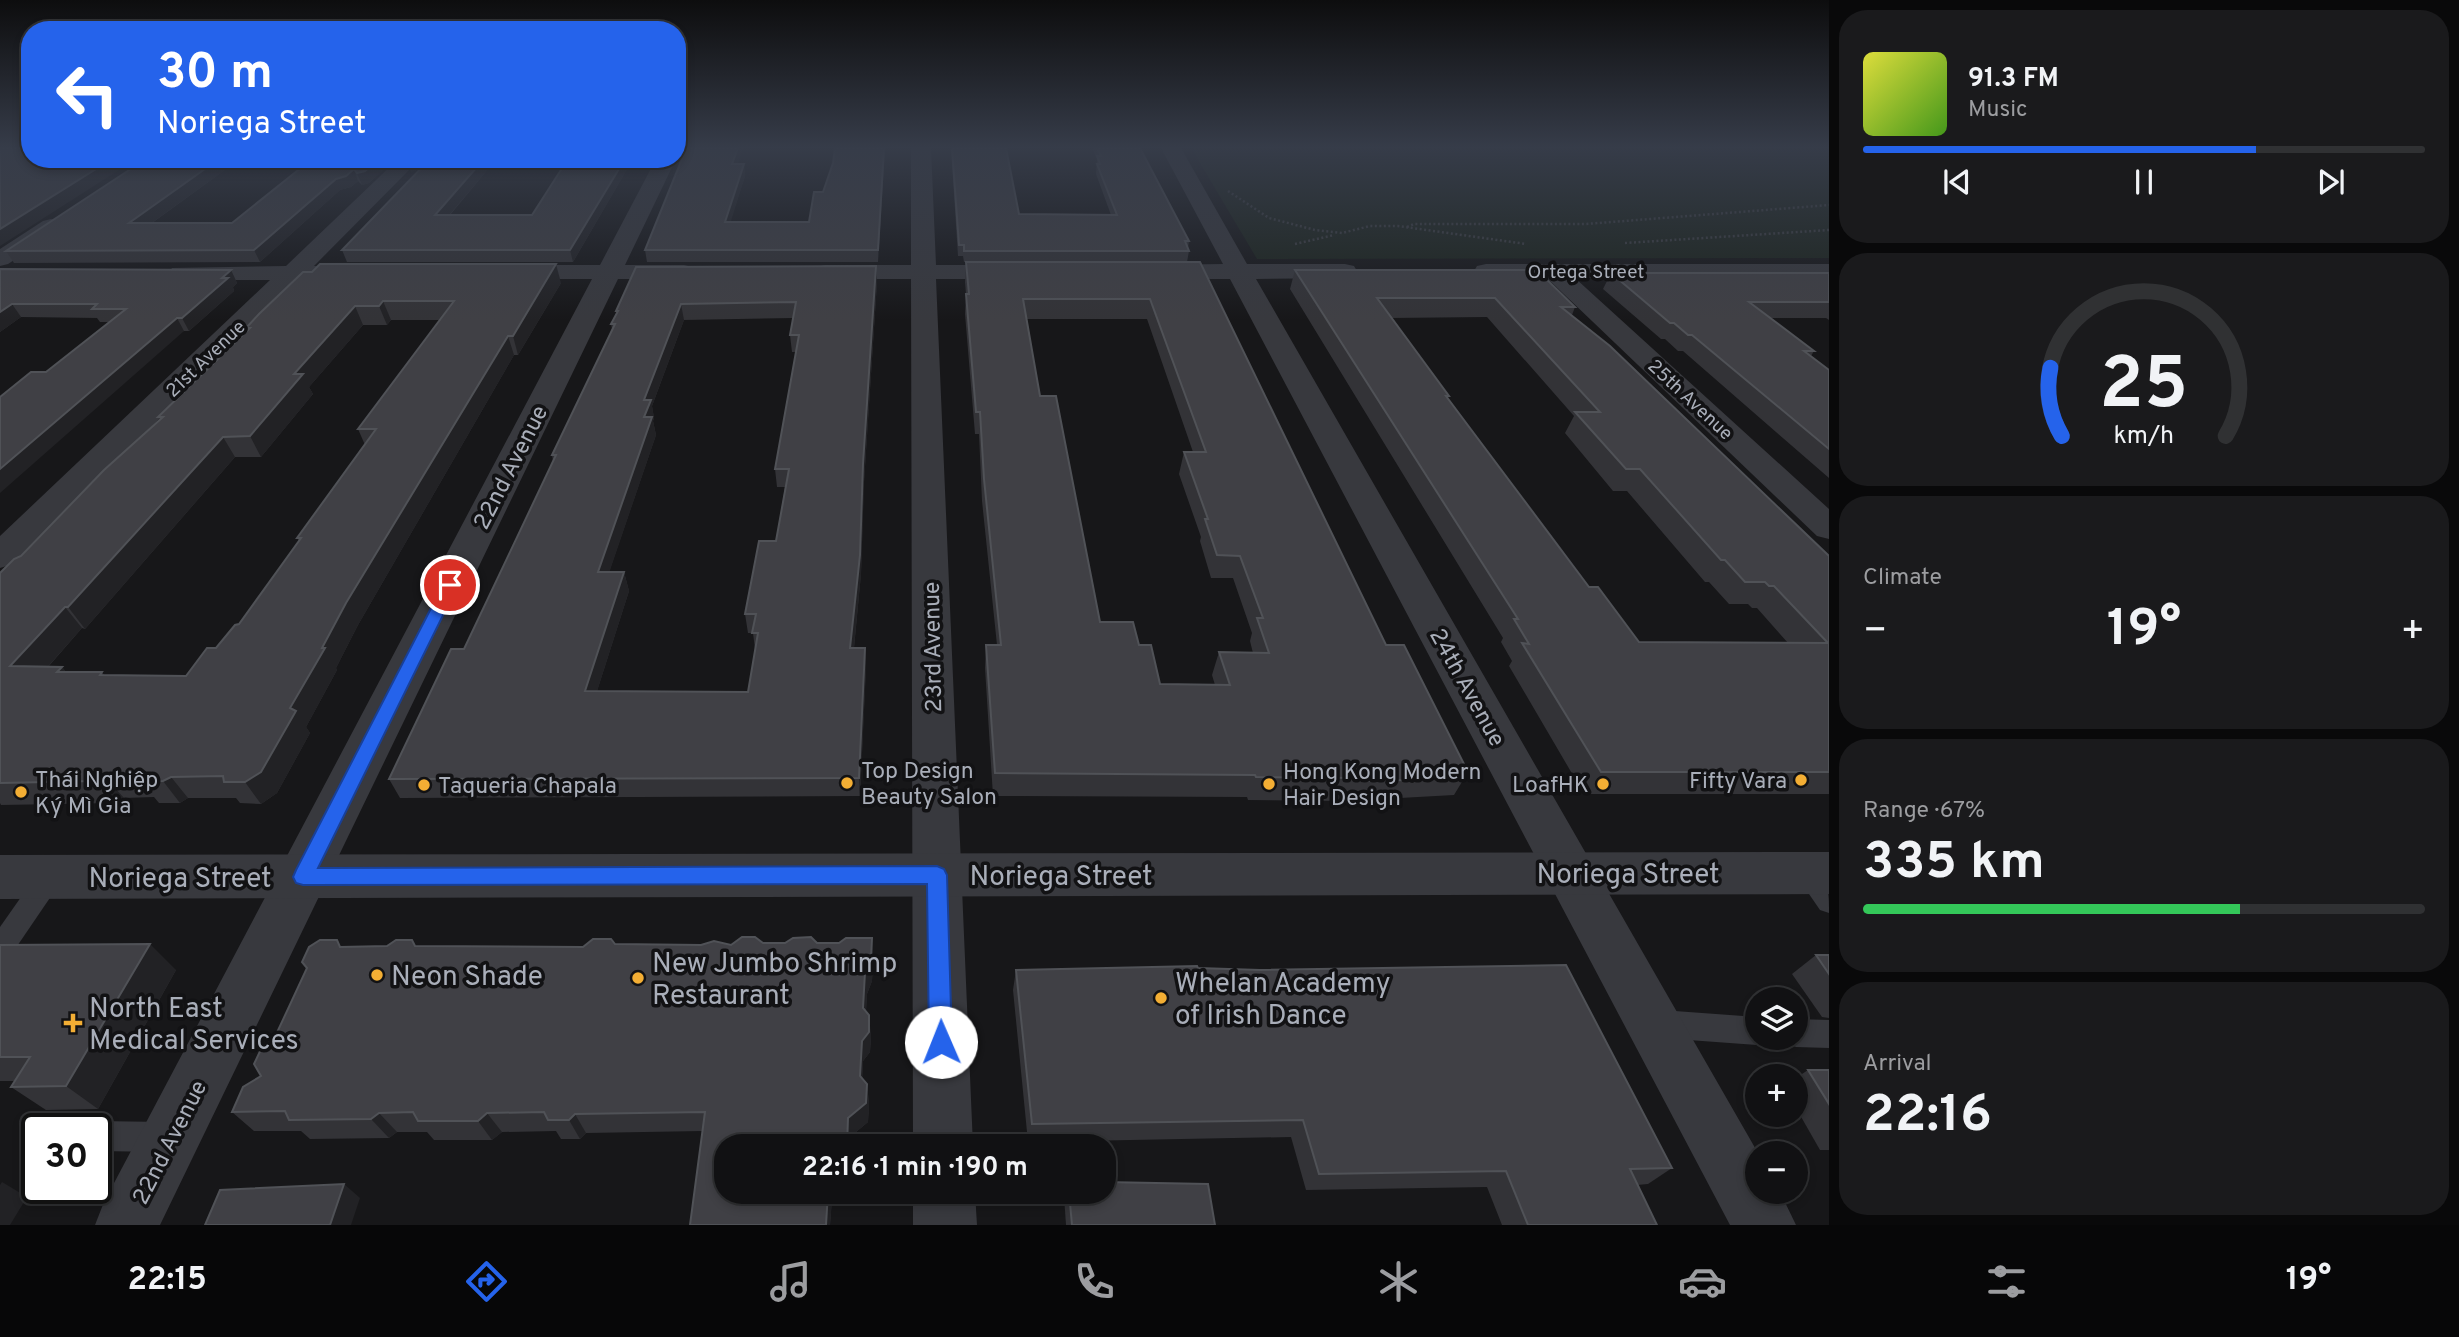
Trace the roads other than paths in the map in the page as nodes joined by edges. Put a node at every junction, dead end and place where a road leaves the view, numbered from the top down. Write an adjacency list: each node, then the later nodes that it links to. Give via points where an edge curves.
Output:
1 (363, 205): 22 (street, 21st Avenue)
2 (643, 205): 13 (street, 22nd Avenue)
3 (922, 205): 16 (street, 23rd Avenue)
4 (1203, 205): 7 (street, 24th Avenue)
5 (67, 216): 6 (street)
6 (0, 258)
7 (1239, 271): 8 (street); 18 (street); 26 (street, 24th Avenue)
8 (1368, 271)
9 (1459, 271): 10 (street, Ortega Street)
10 (1553, 271): 11 (street, Ortega Street); 24 (street, 25th Avenue)
11 (1829, 271)
12 (480, 272): 13 (street)
13 (609, 272): 14 (street); 30 (street, 22nd Avenue)
14 (709, 272)
15 (802, 272): 16 (street)
16 (923, 272): 17 (street); 27 (street, 23rd Avenue)
17 (1041, 272)
18 (1125, 272)
19 (0, 273): 20 (street)
20 (28, 273)
21 (151, 273): 22 (street)
22 (293, 273): 23 (street); 25 (street, 21st Avenue)
23 (383, 273)
24 (1829, 528)
25 (0, 556)
26 (1571, 873): 27 (street, Noriega Street); 31 (street, Noriega Street); 33 (street, 24th Avenue)
27 (937, 875): 30 (street, Noriega Street); 37 (street, 23rd Avenue)
28 (0, 877): 29 (street, Noriega Street)
29 (49, 877): 30 (street, Noriega Street); 32 (lane)
30 (303, 877): 39 (street, 22nd Avenue)
31 (1821, 882)
32 (0, 949)
33 (1653, 1024): 34 (lane); 43 (street, 24th Avenue)
34 (1745, 1030)
35 (1808, 1033): 36 (lane)
36 (1829, 1034)
37 (943, 1134)
38 (112, 1136): 39 (lane)
39 (172, 1137): 41 (street, 22nd Avenue)
40 (944, 1204): 42 (street)
41 (127, 1225)
42 (945, 1225)
43 (1764, 1225)

